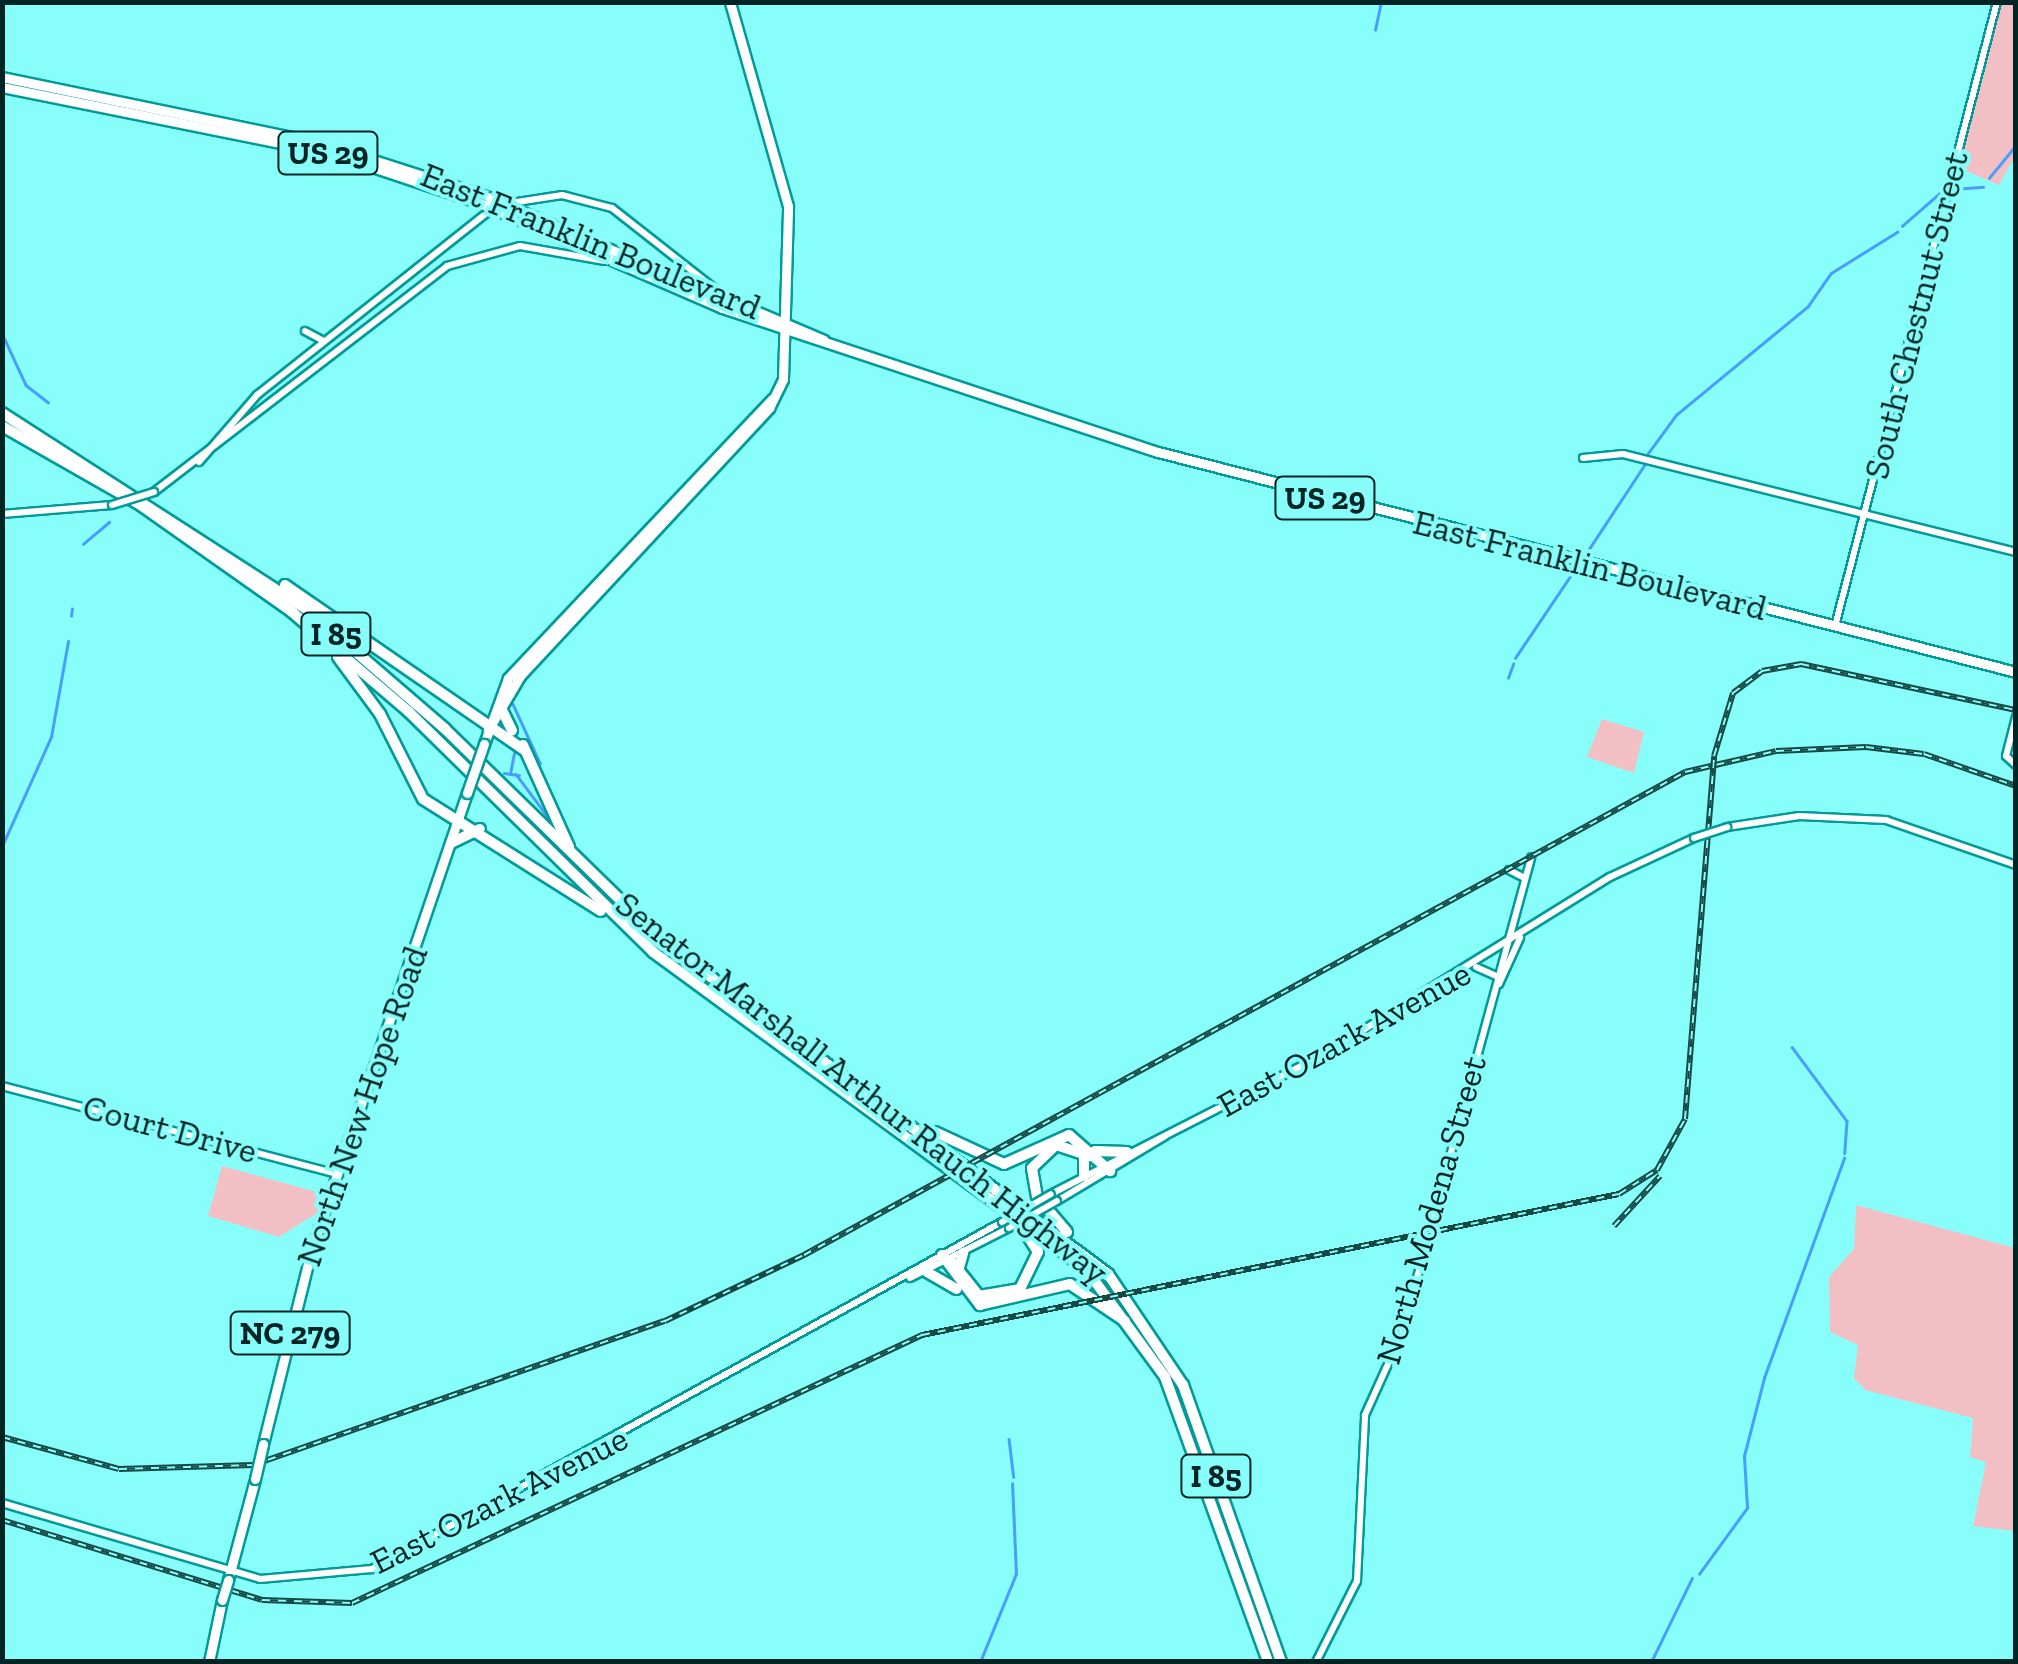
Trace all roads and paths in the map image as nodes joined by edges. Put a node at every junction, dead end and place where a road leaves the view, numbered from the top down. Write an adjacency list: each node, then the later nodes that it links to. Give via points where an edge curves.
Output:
1 (730, 2): 9 (main road, North New Hope Road, via 782,171)
2 (1997, 2): 22 (main road, South Chestnut Street)
3 (2, 78): 5 (main road, East Franklin Boulevard / US 29, via 317,142)
4 (2, 87): 5 (main road, East Franklin Boulevard / US 29, via 325,152)
5 (483, 200): 6 (main road, East Franklin Boulevard / US 29, bridge)
6 (517, 214): 7 (main road, East Franklin Boulevard / US 29); 8 (main road, East Franklin Boulevard / US 29)
7 (618, 264): 11 (main road, East Franklin Boulevard / US 29); 19 (main road, via 533,246 457,261)
8 (723, 294): 10 (main road, East Franklin Boulevard / US 29); 13 (main road, via 612,208 534,196 476,218)
9 (790, 299): 10 (main road); 11 (main road, North New Hope Road)
10 (765, 312): 11 (main road, East Franklin Boulevard / US 29)
11 (789, 327): 14 (main road, North New Hope Road); 26 (main road, East Franklin Boulevard / US 29, via 1242,476)
12 (305, 331): 13 (main road, via 314,342)
13 (328, 338): 19 (main road, via 240,410)
14 (772, 398): 17 (main road, North New Hope Road / NC 279); 20 (main road, North New Hope Road)
15 (2, 414): 24 (highway, Senator Marshall Arthur Rauch Highway / I 85)
16 (2, 426): 25 (highway, Senator Marshall Arthur Rauch Highway / I 85, via 168,523)
17 (718, 450): 20 (main road); 30 (main road, North New Hope Road / NC 279, via 508,678)
18 (1584, 458): 22 (main road, via 1623,454)
19 (199, 462): 21 (main road, bridge, via 154,492 112,505)
20 (714, 466): 28 (main road, North New Hope Road)
21 (2, 514)
22 (1864, 515): 23 (main road); 26 (main road, South Chestnut Street)
23 (2016, 552)
24 (245, 562): 30 (highway); 38 (highway, Senator Marshall Arthur Rauch Highway / I 85, via 445,729)
25 (308, 626): 33 (highway, via 370,696 418,793); 43 (highway, Senator Marshall Arthur Rauch Highway / I 85, via 409,712)
26 (1835, 627): 27 (main road, East Franklin Boulevard / US 29)
27 (2016, 672)
28 (501, 708): 30 (main road, North New Hope Road); 31 (highway)
29 (2016, 717): 32 (main road, via 2006,759)
30 (490, 724): 31 (highway); 33 (main road, North New Hope Road / NC 279, bridge)
31 (524, 750): 38 (highway)
32 (2016, 765)
33 (458, 819): 34 (highway); 35 (main road, North New Hope Road / NC 279)
34 (480, 829): 35 (highway); 43 (highway)
35 (451, 843): 53 (main road, North New Hope Road / NC 279)
36 (1530, 858): 40 (main road, North Modena Street)
37 (2016, 865): 41 (main road, East Ozark Avenue, bridge, via 1950,836 1863,817 1727,827 1610,876)
38 (583, 868): 48 (highway, Senator Marshall Arthur Rauch Highway / I 85, via 708,976)
39 (1509, 870): 40 (main road)
40 (1523, 877): 42 (main road, North Modena Street)
41 (1520, 938): 42 (main road, East Ozark Avenue); 45 (main road, North Modena Street)
42 (1506, 948): 44 (main road, East Ozark Avenue); 45 (main road, North Modena Street); 46 (main road, North Modena Street)
43 (653, 952): 56 (highway, Senator Marshall Arthur Rauch Highway / I 85)
44 (1476, 967): 46 (main road); 49 (main road, East Ozark Avenue)
45 (1506, 973): 46 (main road, North Modena Street)
46 (1498, 981): 71 (main road, North Modena Street, via 1398,1346 1364,1415 1357,1581)
47 (2, 1086): 53 (main road, Court Drive)
48 (866, 1089): 50 (highway, via 991,1162 1010,1163 1062,1134); 58 (highway, Senator Marshall Arthur Rauch Highway / I 85)
49 (1166, 1135): 51 (main road, East Ozark Avenue); 52 (main road, East Ozark Avenue)
50 (1089, 1151): 51 (highway); 52 (highway); 54 (highway); 58 (highway, via 1051,1147 1032,1176 1039,1200)
51 (1127, 1152): 52 (main road, East Ozark Avenue)
52 (1105, 1169): 54 (main road, East Ozark Avenue); 55 (main road, East Ozark Avenue)
53 (337, 1174): 67 (main road, North New Hope Road / NC 279, bridge)
54 (1084, 1176): 55 (main road, East Ozark Avenue)
55 (1054, 1198): 57 (main road, East Ozark Avenue, bridge)
56 (1006, 1205): 62 (highway, via 1036,1245 1031,1279 994,1299 973,1292); 65 (highway, Senator Marshall Arthur Rauch Highway / I 85, via 1086,1269)
57 (1005, 1225): 59 (main road, East Ozark Avenue); 60 (main road, East Ozark Avenue)
58 (1084, 1251): 70 (highway, Senator Marshall Arthur Rauch Highway / I 85, via 1131,1300 1182,1385)
59 (963, 1253): 60 (main road, East Ozark Avenue); 62 (highway)
60 (946, 1258): 61 (main road, East Ozark Avenue); 62 (highway); 63 (main road, East Ozark Avenue); 64 (highway)
61 (927, 1272): 63 (main road, East Ozark Avenue); 64 (highway)
62 (958, 1272)
63 (910, 1278): 67 (main road, East Ozark Avenue, via 396,1560 297,1582)
64 (968, 1298): 65 (highway, via 995,1306 1070,1284 1098,1295)
65 (1152, 1352): 69 (highway, Senator Marshall Arthur Rauch Highway / I 85)
66 (2, 1502): 67 (main road, East Ozark Avenue)
67 (229, 1576): 68 (main road, North New Hope Road / NC 279, bridge)
68 (210, 1662)
69 (1268, 1662)
70 (1281, 1662)
71 (1316, 1662)

